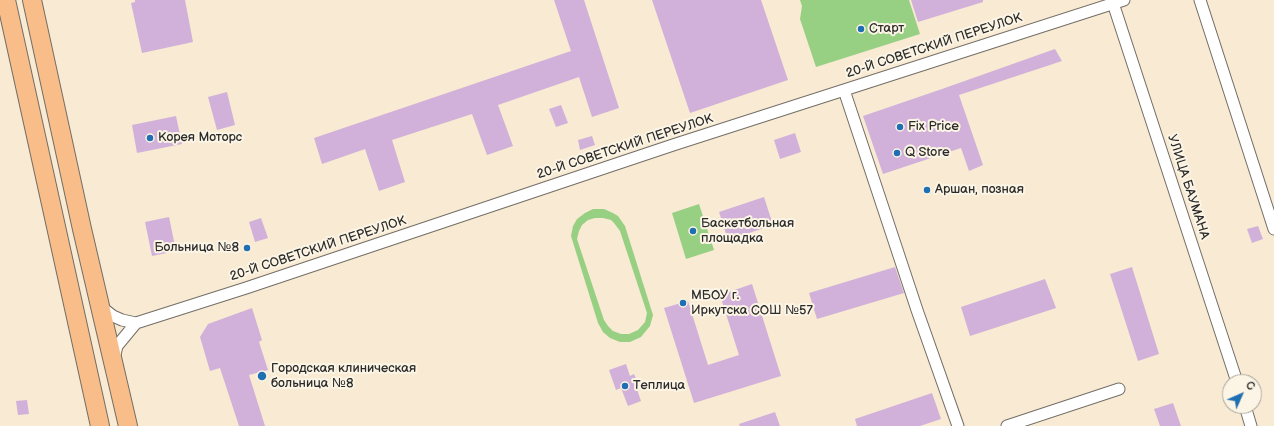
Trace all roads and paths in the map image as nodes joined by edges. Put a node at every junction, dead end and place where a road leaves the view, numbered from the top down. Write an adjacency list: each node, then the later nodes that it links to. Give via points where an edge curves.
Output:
1 (6, 0): 14 (main road)
2 (32, 0): 8 (main road)
3 (1124, 0): 5 (street, 20-Й СОВЕТСКИЙ ПЕРЕУЛОК)
4 (1200, 0): 7 (street)
5 (1112, 2): 6 (street, 20-Й СОВЕТСКИЙ ПЕРЕУЛОК); 11 (street, УЛИЦА БАУМАНА)
6 (844, 90): 9 (street, 20-Й СОВЕТСКИЙ ПЕРЕУЛОК); 16 (street)
7 (1274, 229)
8 (100, 306): 9 (street, via 113,316); 10 (main road)
9 (136, 323): 10 (street, via 117,346)
10 (113, 362): 15 (main road)
11 (1234, 374)
12 (1119, 389): 17 (street)
13 (1247, 414): 18 (street)
14 (100, 426)
15 (128, 426)
16 (958, 426)
17 (1007, 426)
18 (1251, 426)

